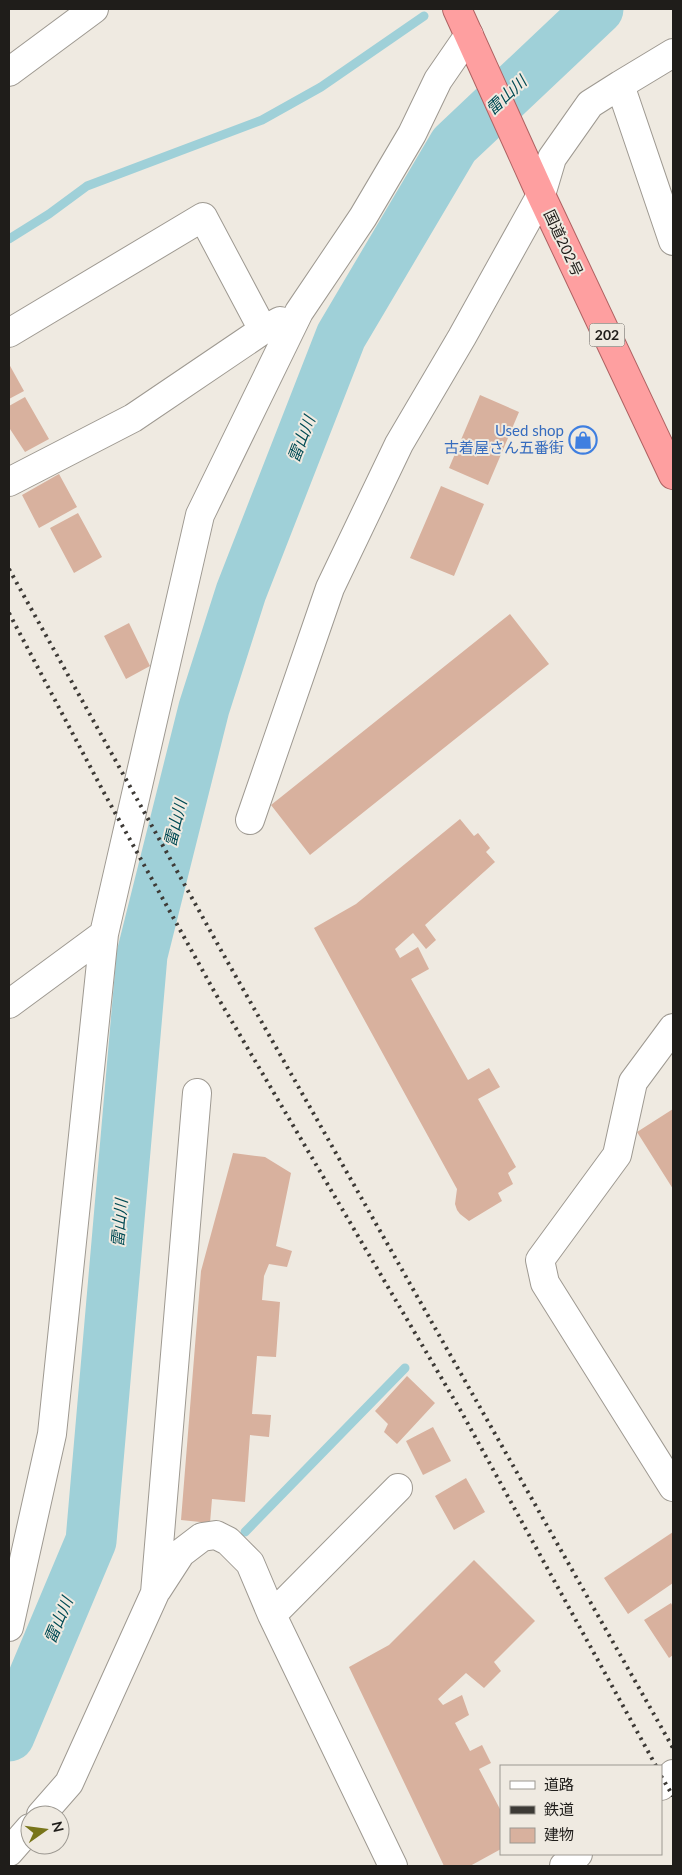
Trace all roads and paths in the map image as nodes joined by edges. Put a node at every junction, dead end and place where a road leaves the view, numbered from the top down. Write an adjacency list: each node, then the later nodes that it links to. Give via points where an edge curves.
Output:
1 (94, 9): 4 (street)
2 (465, 18): 6 (highway, 国道202号 / 202); 8 (street, via 412,134 363,217)
3 (673, 53): 5 (street)
4 (9, 72)
5 (620, 85): 6 (street, via 590,104 552,158); 7 (street)
6 (541, 195): 11 (highway, 国道202号 / 202); 13 (street, via 399,444 330,588)
7 (673, 241)
8 (299, 312): 9 (street); 14 (street, via 200,514)
9 (263, 330): 10 (street, via 203,217); 12 (street, via 133,418)
10 (9, 333)
11 (673, 475)
12 (9, 482)
13 (250, 820)
14 (104, 934): 15 (street); 22 (street, via 52,1434)
15 (9, 1004)
16 (673, 1028): 18 (street, via 633,1082 617,1155 540,1260 545,1283)
17 (197, 1093): 20 (street)
18 (673, 1487)
19 (398, 1488): 21 (street)
20 (155, 1593): 21 (street, via 180,1553 202,1537 216,1535 228,1540 250,1563); 25 (street, via 69,1783)
21 (272, 1614): 29 (street)
22 (9, 1627)
23 (673, 1774): 24 (street)
24 (662, 1785)
25 (50, 1805)
26 (20, 1839): 27 (street)
27 (9, 1852)
28 (577, 1855): 30 (street)
29 (393, 1866)
30 (564, 1866)

